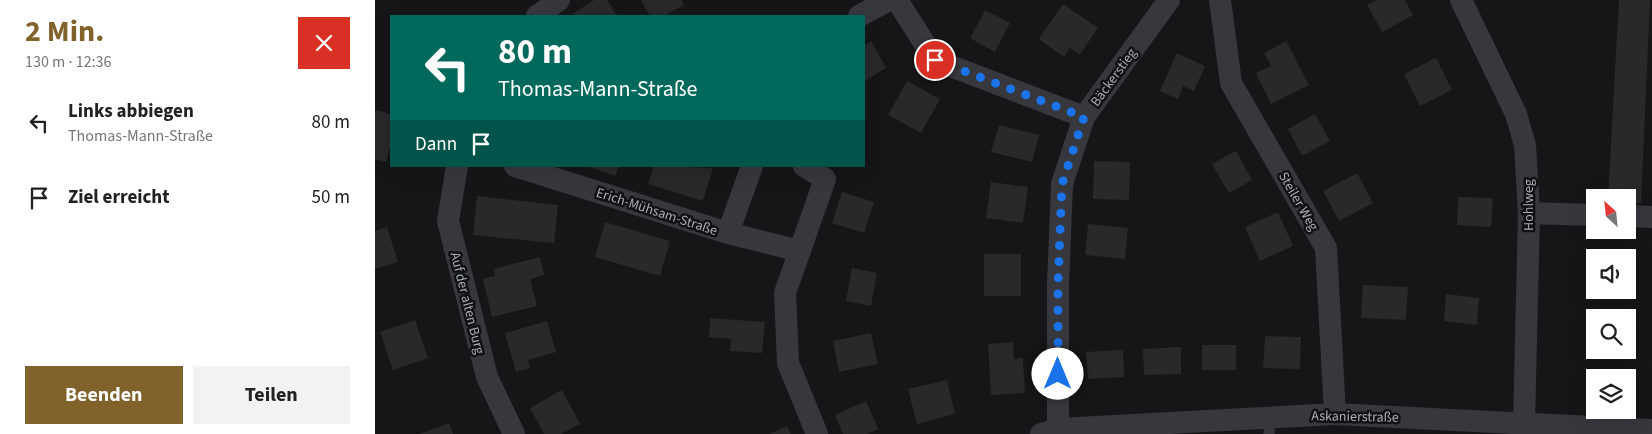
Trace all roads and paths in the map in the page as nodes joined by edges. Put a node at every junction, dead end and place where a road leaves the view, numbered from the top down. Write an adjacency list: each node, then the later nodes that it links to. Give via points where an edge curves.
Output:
1 (559, 0): 7 (street)
2 (889, 0): 8 (street)
3 (897, 0): 9 (street, via 935,60)
4 (1169, 0): 9 (street, Bäckerstieg)
5 (1220, 0): 20 (street, Steiler Weg, via 1231,83 1326,248)
6 (1461, 0): 14 (street, Hohlweg, via 1516,114 1525,145)
7 (538, 15)
8 (861, 15)
9 (1084, 117): 25 (street, Bäckerstieg, via 1062,184)
10 (457, 167): 26 (street, Auf der alten Burg, via 448,222 487,377)
11 (518, 167): 18 (street, Erich-Mühsam-Straße)
12 (752, 167): 18 (street)
13 (806, 167): 19 (street, via 825,179)
14 (1529, 213): 15 (street); 21 (street, Hohlweg)
15 (1586, 215)
16 (1636, 216): 17 (street)
17 (1652, 217)
18 (728, 234): 19 (street, Erich-Mühsam-Straße)
19 (800, 251): 27 (street, via 785,294 788,363)
20 (1335, 414): 21 (street, Askanierstraße); 22 (street, Askanierstraße)
21 (1524, 424): 24 (street, Askanierstraße)
22 (1270, 426): 25 (street, Askanierstraße)
23 (1652, 430): 24 (street, Askanierstraße)
24 (1598, 431)
25 (1052, 432)
26 (514, 434)
27 (817, 434)

